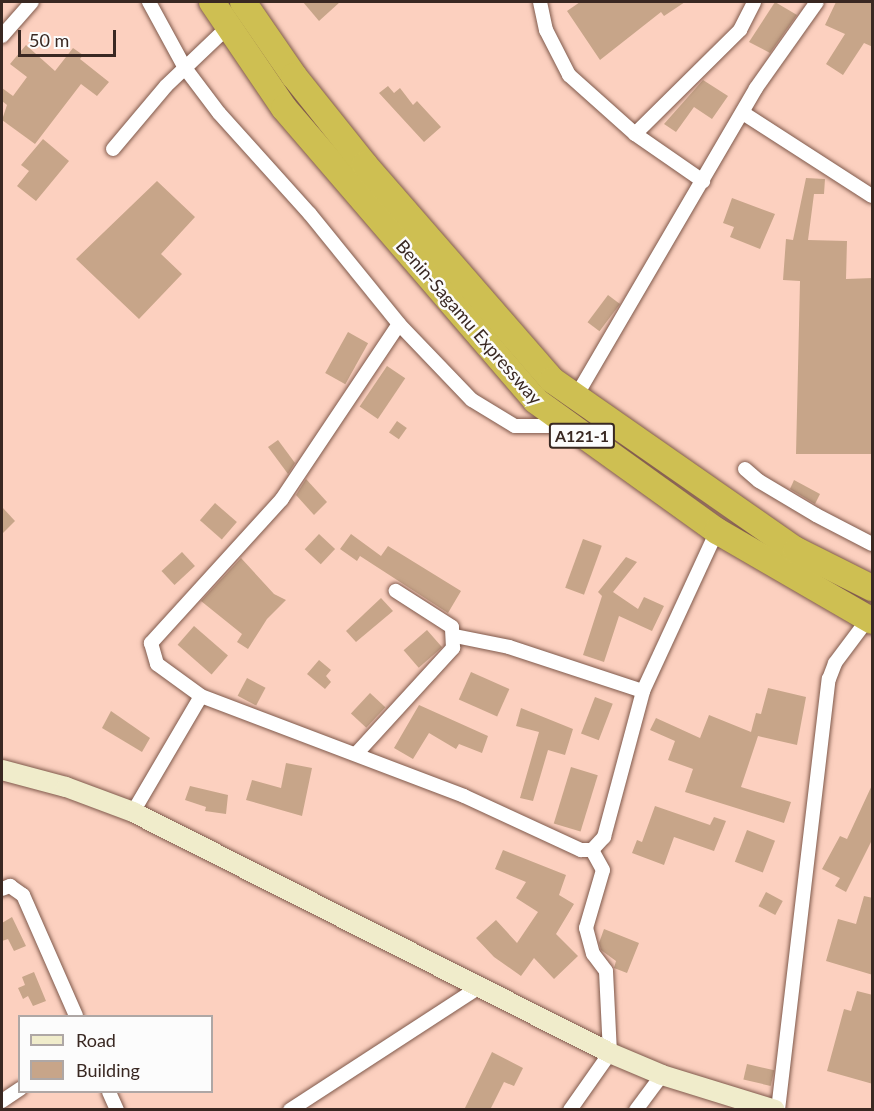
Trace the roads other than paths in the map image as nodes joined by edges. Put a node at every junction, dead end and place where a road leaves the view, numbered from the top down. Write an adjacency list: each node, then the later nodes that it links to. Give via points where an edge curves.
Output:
1 (32, 2): 9 (street)
2 (149, 2): 10 (street)
3 (212, 2): 8 (highway, A121-1)
4 (243, 2): 17 (highway, Benin-Sagamu Expressway / A121-1, via 294,76 365,165 552,380)
5 (540, 2): 12 (street, via 546,30 569,75)
6 (754, 2): 12 (street, via 740,30)
7 (817, 2): 11 (street)
8 (228, 27): 10 (street); 18 (highway, Benin-Sagamu Expressway / A121-1, via 284,108 348,184 536,401)
9 (2, 36)
10 (185, 68): 13 (street); 16 (street)
11 (743, 112): 14 (street); 15 (street)
12 (634, 134): 14 (street)
13 (113, 149)
14 (702, 180): 17 (street)
15 (873, 196)
16 (399, 324): 18 (street, via 472,400 498,416 515,426); 27 (street, via 282,499 151,643 157,664)
17 (576, 398): 22 (highway, Benin-Sagamu Expressway / A121-1, via 796,550)
18 (568, 425): 20 (highway, Benin-Sagamu Expressway / A121-1)
19 (745, 469): 21 (street, via 759,482 816,516)
20 (717, 531): 24 (highway, Benin-Sagamu Expressway / A121-1); 26 (street)
21 (873, 544)
22 (873, 588)
23 (396, 591): 25 (street, via 452,627)
24 (870, 620): 44 (street, via 835,663 829,679)
25 (455, 636): 26 (street, via 509,647); 28 (street, via 453,648)
26 (643, 691): 31 (street, via 604,837)
27 (201, 696): 28 (street); 30 (street)
28 (356, 754): 31 (street, via 464,796 581,850)
29 (2, 770): 30 (street, via 66,787)
30 (133, 812): 33 (street)
31 (592, 850): 35 (street, via 603,870 586,928 593,954 606,971)
32 (2, 889): 34 (street, via 10,886 23,895)
33 (478, 988): 35 (street); 41 (street)
34 (75, 1015)
35 (610, 1053): 36 (street); 42 (street)
36 (662, 1075): 43 (street); 44 (street)
37 (18, 1090): 39 (street)
38 (109, 1093): 40 (street)
39 (2, 1101)
40 (117, 1110)
41 (290, 1110)
42 (570, 1110)
43 (636, 1110)
44 (776, 1110)

